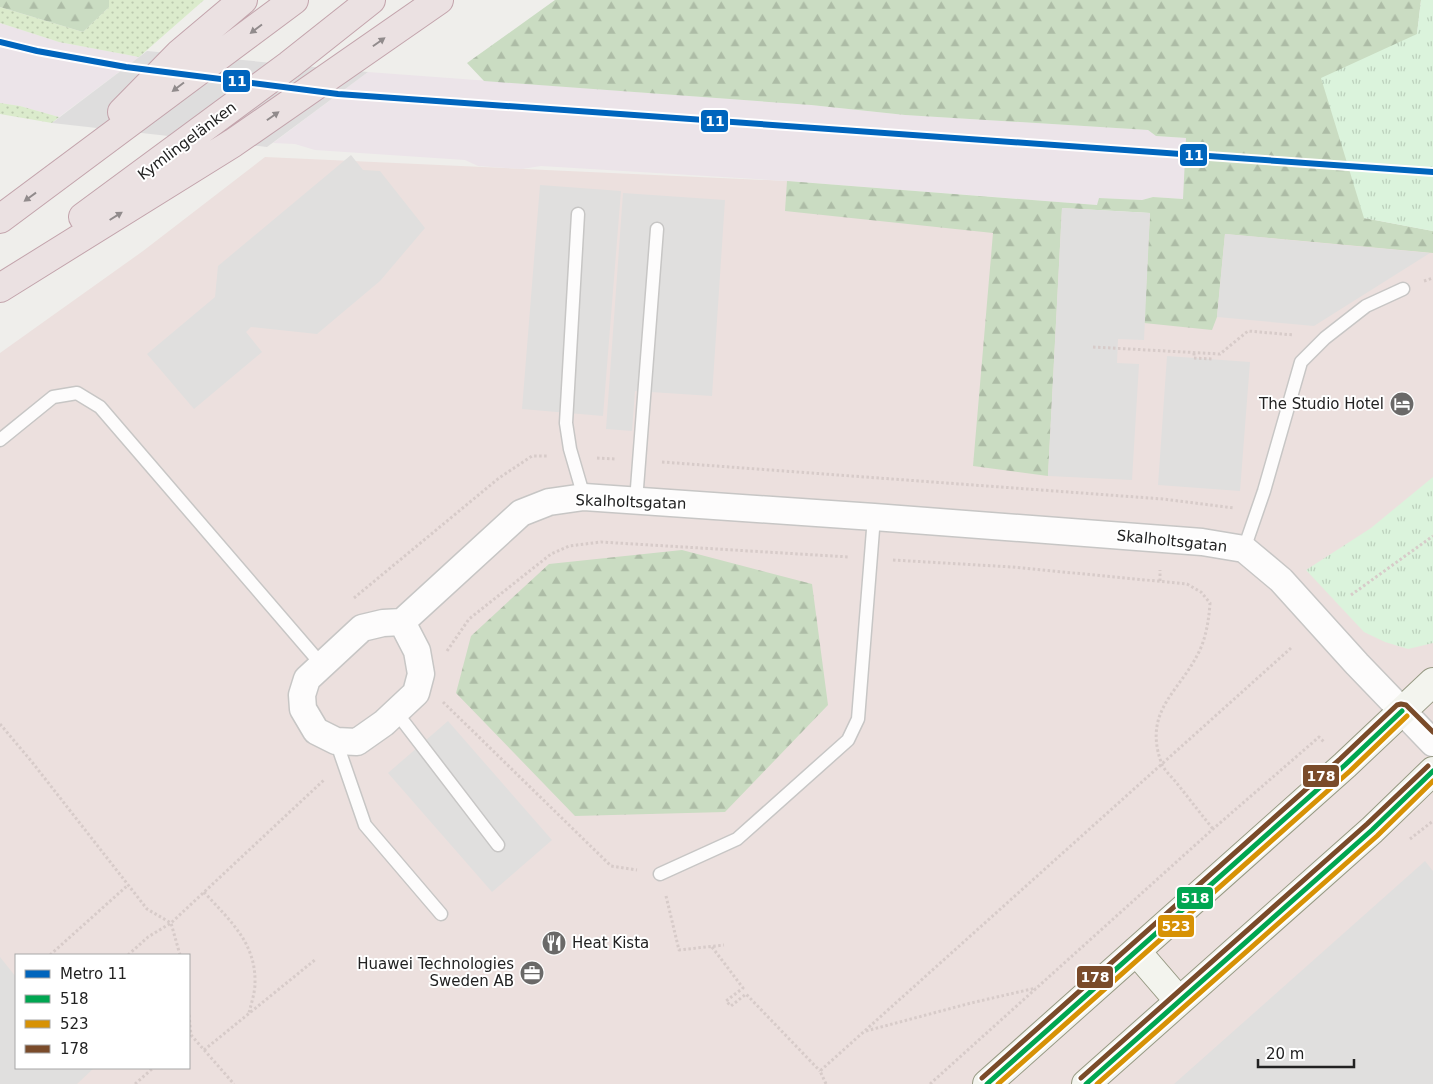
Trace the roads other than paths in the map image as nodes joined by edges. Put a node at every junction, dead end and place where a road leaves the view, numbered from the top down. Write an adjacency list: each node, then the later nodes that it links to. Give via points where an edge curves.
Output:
1 (243, 0): 5 (highway, via 179,54)
2 (294, 0): 5 (highway, one-way to 5, via 217,58)
3 (372, 0): 9 (highway, Kymlingelänken)
4 (440, 0): 10 (highway, one-way to 4, via 233,144)
5 (113, 129): 7 (highway, one-way to 7, via 59,176)
6 (578, 214): 13 (lane, via 566,423)
7 (0, 219)
8 (657, 229): 14 (lane)
9 (0, 278)
10 (0, 288)
11 (1403, 290): 16 (lane, via 1366,306 1325,338 1301,362)
12 (0, 440): 18 (lane, via 53,397 77,393 100,407)
13 (584, 497): 14 (street, Skalholtsgatan); 17 (street, Skalholtsgatan, via 549,502 521,513)
14 (636, 501): 15 (street, Skalholtsgatan)
15 (874, 517): 16 (street, Skalholtsgatan, via 1194,541); 26 (lane, via 858,719 848,740 737,839)
16 (1244, 549): 20 (street, Skalholtsgatan, via 1281,580)
17 (402, 622): 18 (street, via 362,628); 21 (street, via 418,651 421,674)
18 (322, 665): 22 (street, via 307,679 302,695 303,709 316,731)
19 (1433, 682): 20 (street)
20 (1402, 710): 23 (street, Skalholtsgatan); 28 (street, via 1345,766)
21 (403, 721): 22 (street, via 357,742); 25 (lane)
22 (336, 741): 27 (lane, via 365,825)
23 (1433, 743)
24 (1433, 771): 29 (street, via 1372,830)
25 (498, 845)
26 (660, 874)
27 (441, 914)
28 (1136, 951): 29 (street); 30 (street)
29 (1179, 1001): 31 (street)
30 (988, 1084)
31 (1086, 1084)

